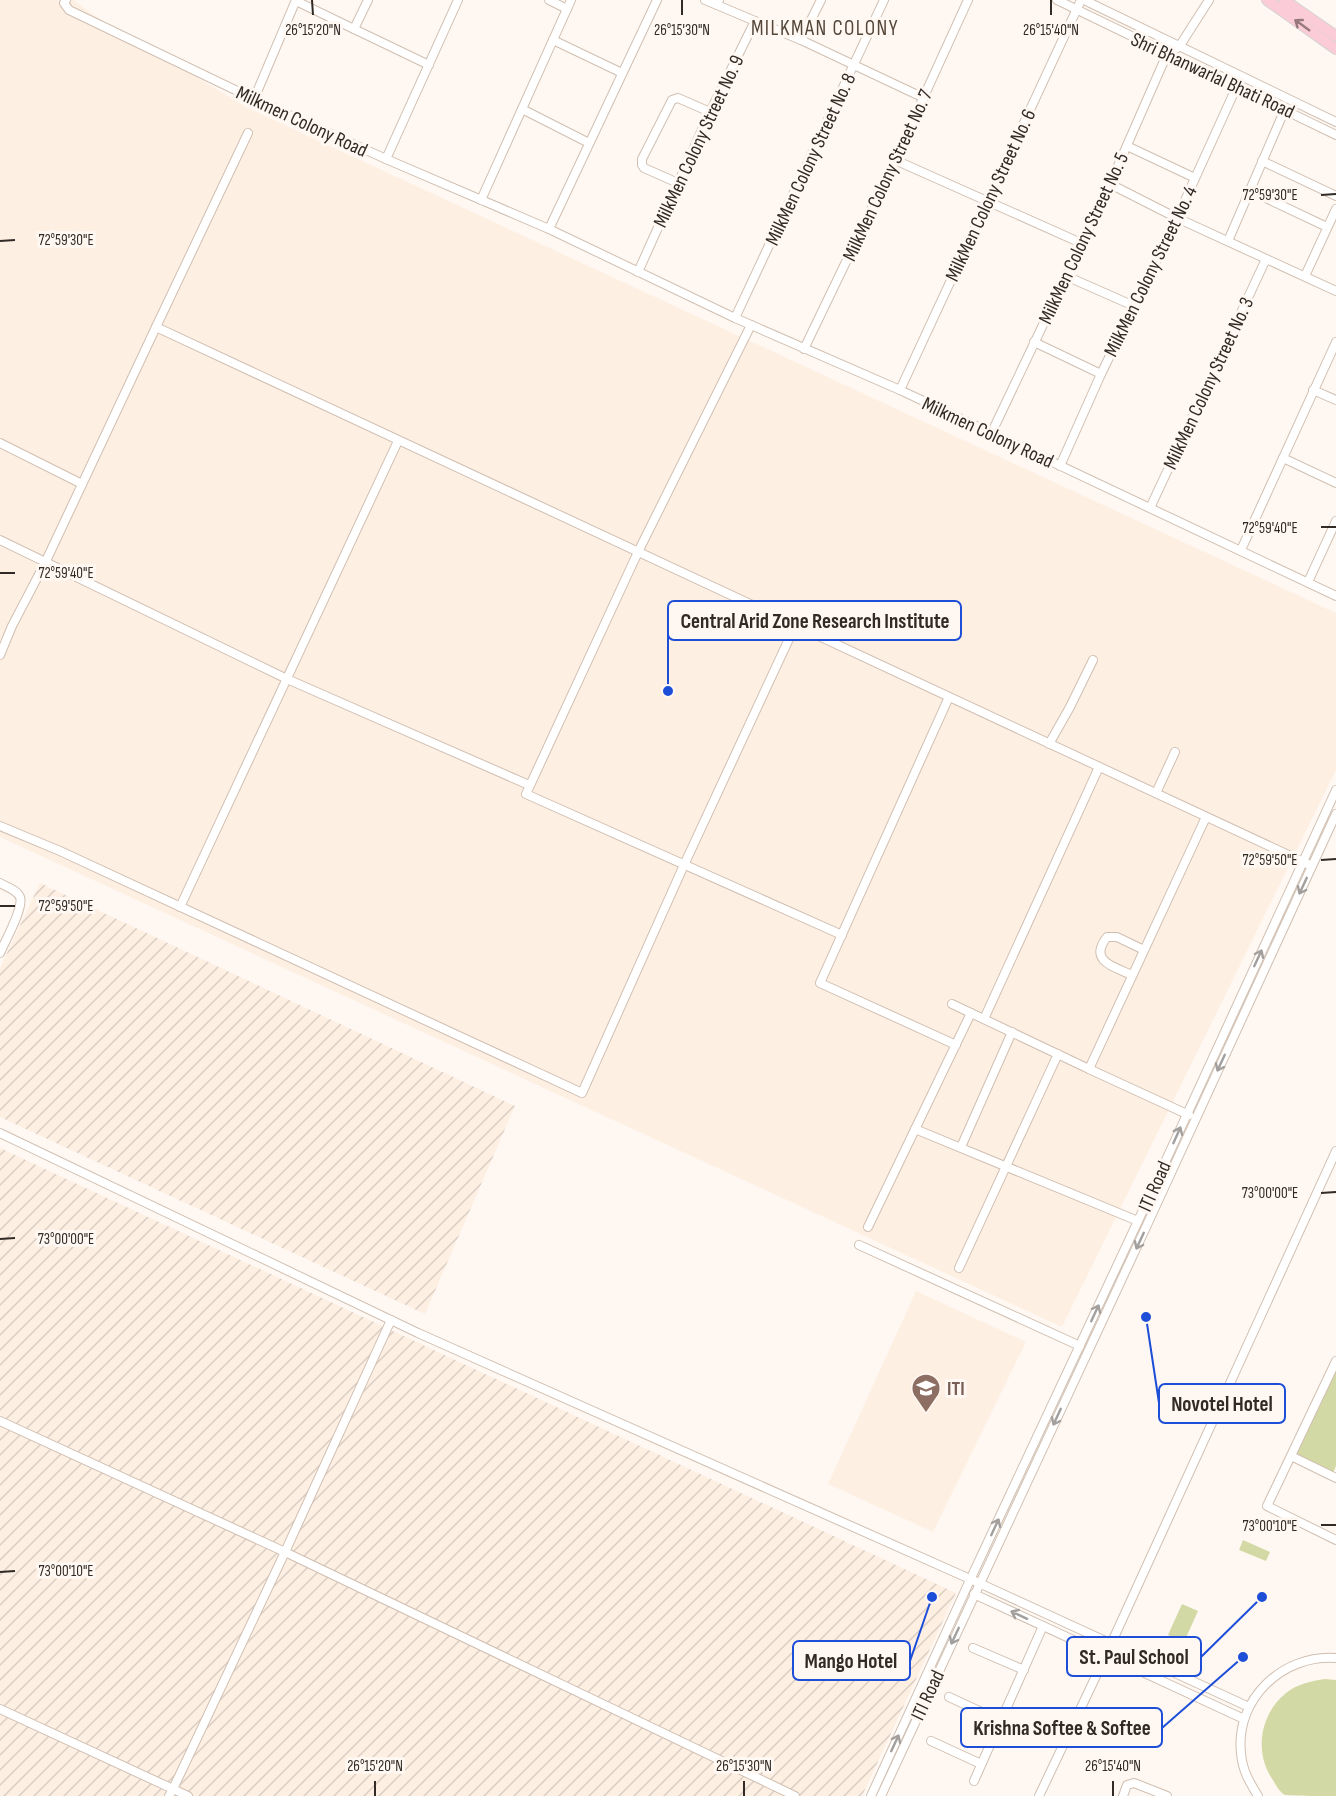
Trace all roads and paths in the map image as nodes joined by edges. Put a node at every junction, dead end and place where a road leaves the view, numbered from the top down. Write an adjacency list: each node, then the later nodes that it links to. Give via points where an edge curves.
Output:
1 (66, 0): 34 (street, Milkmen Colony Road, via 69,10)
2 (368, 0): 21 (street)
3 (458, 0): 29 (street)
4 (549, 0): 18 (street)
5 (571, 0): 18 (street)
6 (657, 0): 30 (street)
7 (705, 0): 17 (street)
8 (821, 0): 24 (street)
9 (884, 0): 28 (street, MilkMen Colony Street No. 8)
10 (968, 0): 33 (street, MilkMen Colony Street No. 7)
11 (1057, 0): 19 (street, Shri Bhanwarlal Bhati Road)
12 (1083, 0): 19 (street, MilkMen Colony Street No. 6); 25 (street, Shri Bhanwarlal Bhati Road)
13 (1209, 0): 25 (street)
14 (1268, 0): 26 (main road, one-way to 14)
15 (1284, 0): 22 (main road)
16 (296, 1): 21 (street); 34 (street)
17 (718, 3): 20 (street)
18 (567, 9): 23 (street)
19 (1076, 10): 27 (street, Shri Bhanwarlal Bhati Road); 52 (street, MilkMen Colony Street No. 6)
20 (755, 21): 24 (street); 37 (street, MilkMen Colony Street No. 9)
21 (354, 29): 29 (street)
22 (1336, 36)
23 (553, 40): 30 (street); 35 (street)
24 (801, 40): 28 (street)
25 (1179, 47): 27 (street); 31 (street, Shri Bhanwarlal Bhati Road)
26 (1336, 49)
27 (1167, 54): 32 (street, Shri Bhanwarlal Bhati Road); 42 (street, MilkMen Colony Street No. 5)
28 (854, 64): 33 (street); 65 (street, MilkMen Colony Street No. 8)
29 (429, 65): 43 (street)
30 (622, 73): 41 (street)
31 (1241, 76): 32 (street, MilkMen Colony Street No. 4); 38 (street, Shri Bhanwarlal Bhati Road)
32 (1236, 87): 36 (street, Shri Bhanwarlal Bhati Road); 46 (street, MilkMen Colony Street No. 4)
33 (924, 98): 44 (street, MilkMen Colony Street No. 7)
34 (254, 99): 43 (street, Milkmen Colony Road)
35 (522, 109): 41 (street); 51 (street)
36 (1285, 109): 40 (street, Shri Bhanwarlal Bhati Road); 45 (street)
37 (710, 112): 47 (street, MilkMen Colony Street No. 9); 47 (street, via 678,98 672,100 642,159 644,168)
38 (1336, 122)
39 (248, 133): 67 (street)
40 (1336, 135)
41 (589, 142): 56 (street)
42 (1127, 146): 46 (street); 48 (street, MilkMen Colony Street No. 5)
43 (386, 159): 51 (street, Milkmen Colony Road)
44 (895, 160): 52 (street); 70 (street, MilkMen Colony Street No. 7)
45 (1262, 161): 49 (street); 50 (street)
46 (1195, 178): 54 (street, MilkMen Colony Street No. 4)
47 (678, 183): 60 (street, MilkMen Colony Street No. 9)
48 (1110, 184): 54 (street); 58 (street, MilkMen Colony Street No. 5)
49 (1249, 190): 55 (street); 57 (street)
50 (1336, 196)
51 (481, 200): 56 (street, Milkmen Colony Road)
52 (987, 200): 58 (street); 72 (street, MilkMen Colony Street No. 6)
53 (1336, 209): 55 (street)
54 (1177, 218): 57 (street); 64 (street, MilkMen Colony Street No. 4)
55 (1327, 227): 62 (street)
56 (549, 230): 60 (street, Milkmen Colony Road)
57 (1228, 241): 59 (street)
58 (1081, 243): 61 (street, MilkMen Colony Street No. 5)
59 (1266, 259): 62 (street); 82 (street, MilkMen Colony Street No. 3)
60 (638, 272): 65 (street, Milkmen Colony Road)
61 (1066, 276): 64 (street); 68 (street, MilkMen Colony Street No. 5)
62 (1305, 276): 63 (street)
63 (1336, 291)
64 (1134, 306): 71 (street, MilkMen Colony Street No. 4)
65 (735, 318): 66 (street, Milkmen Colony Road)
66 (751, 326): 70 (street, Milkmen Colony Road); 86 (street)
67 (156, 327): 76 (street); 81 (street)
68 (1034, 342): 71 (street); 75 (street, MilkMen Colony Street No. 5)
69 (1336, 342): 73 (street)
70 (804, 349): 72 (street, Milkmen Colony Road)
71 (1101, 374): 79 (street, MilkMen Colony Street No. 4)
72 (900, 390): 75 (street, Milkmen Colony Road)
73 (1313, 390): 74 (street); 78 (street)
74 (1336, 400)
75 (991, 434): 79 (street, Milkmen Colony Road)
76 (398, 441): 86 (street); 93 (street)
77 (0, 443): 81 (street)
78 (1283, 458): 80 (street); 85 (street)
79 (1060, 466): 82 (street, Milkmen Colony Road)
80 (1336, 483)
81 (82, 484): 87 (street)
82 (1150, 508): 85 (street, Milkmen Colony Road)
83 (1336, 522): 88 (street)
84 (0, 540): 87 (street)
85 (1240, 550): 88 (street, Milkmen Colony Road)
86 (638, 552): 90 (street); 98 (street)
87 (46, 561): 91 (street); 93 (street)
88 (1308, 582): 89 (street, Milkmen Colony Road)
89 (1336, 596)
90 (795, 626): 94 (street); 105 (street)
91 (0, 655)
92 (1093, 660): 95 (street)
93 (287, 679): 98 (street); 108 (street)
94 (949, 697): 95 (street); 109 (street)
95 (1049, 744): 97 (street)
96 (1175, 752): 100 (street)
97 (1099, 767): 100 (street); 115 (street)
98 (529, 785): 105 (street, via 526,794)
99 (1336, 790): 104 (street, ITI Road)
100 (1156, 793): 102 (street)
101 (1336, 814): 106 (street, ITI Road)
102 (1206, 817): 104 (street); 110 (street)
103 (0, 826): 108 (street)
104 (1303, 862): 106 (street); 120 (street, ITI Road, one-way to 104)
105 (684, 865): 108 (street, via 582,1093); 109 (street)
106 (1312, 866): 121 (street, ITI Road, one-way to 121)
107 (0, 883): 111 (street, via 19,895 21,905)
108 (180, 907)
109 (842, 935): 117 (street, via 820,983)
110 (1144, 950): 112 (street); 112 (street, via 1117,937 1104,941 1100,951 1103,961)
111 (0, 953)
112 (1132, 975): 119 (street)
113 (952, 1004): 114 (street)
114 (971, 1013): 115 (street); 117 (street)
115 (984, 1019): 116 (street)
116 (1012, 1032): 118 (street); 124 (street)
117 (956, 1045): 122 (street)
118 (1058, 1054): 119 (street); 126 (street)
119 (1089, 1069): 120 (street)
120 (1187, 1113): 121 (street); 127 (street, ITI Road, one-way to 120)
121 (1196, 1118): 140 (street, ITI Road, one-way to 140)
122 (915, 1129): 124 (street); 128 (street)
123 (0, 1133): 131 (street)
124 (961, 1147): 126 (street)
125 (1336, 1151): 143 (street)
126 (1006, 1166): 127 (street); 130 (street)
127 (1138, 1221): 132 (street, ITI Road, one-way to 127)
128 (868, 1227)
129 (859, 1245): 132 (street)
130 (959, 1268)
131 (391, 1320): 138 (street); 139 (street)
132 (1080, 1346): 139 (street, ITI Road, one-way to 132)
133 (1336, 1361): 135 (street)
134 (0, 1421): 138 (street)
135 (1290, 1456): 136 (street); 137 (street, via 1267,1506)
136 (1336, 1477)
137 (1336, 1540)
138 (285, 1552): 156 (street); 158 (street)
139 (970, 1580): 140 (street); 159 (street, ITI Road, one-way to 139)
140 (979, 1583): 141 (street, ITI Road); 143 (street)
141 (974, 1594): 142 (street, one-way to 141); 160 (street, ITI Road, one-way to 160)
142 (1043, 1626): 145 (street); 147 (street)
143 (1110, 1643): 145 (street); 149 (street)
144 (973, 1648): 147 (street)
145 (1106, 1655): 151 (street); 161 (street)
146 (1336, 1658): 149 (street, via 1301,1661 1273,1677)
147 (1024, 1670): 152 (street)
148 (949, 1697): 152 (street)
149 (1249, 1707): 151 (street)
150 (0, 1709): 156 (street)
151 (1244, 1719): 164 (street, via 1241,1755 1247,1778)
152 (1001, 1721): 154 (street)
153 (931, 1741): 154 (street)
154 (981, 1764): 155 (street)
155 (974, 1781)
156 (171, 1792): 157 (street)
157 (188, 1796)
158 (795, 1796)
159 (871, 1796)
160 (881, 1796)
161 (1039, 1796)
162 (1123, 1796): 163 (street, via 1127,1785 1134,1783)
163 (1167, 1796)
164 (1258, 1796)

